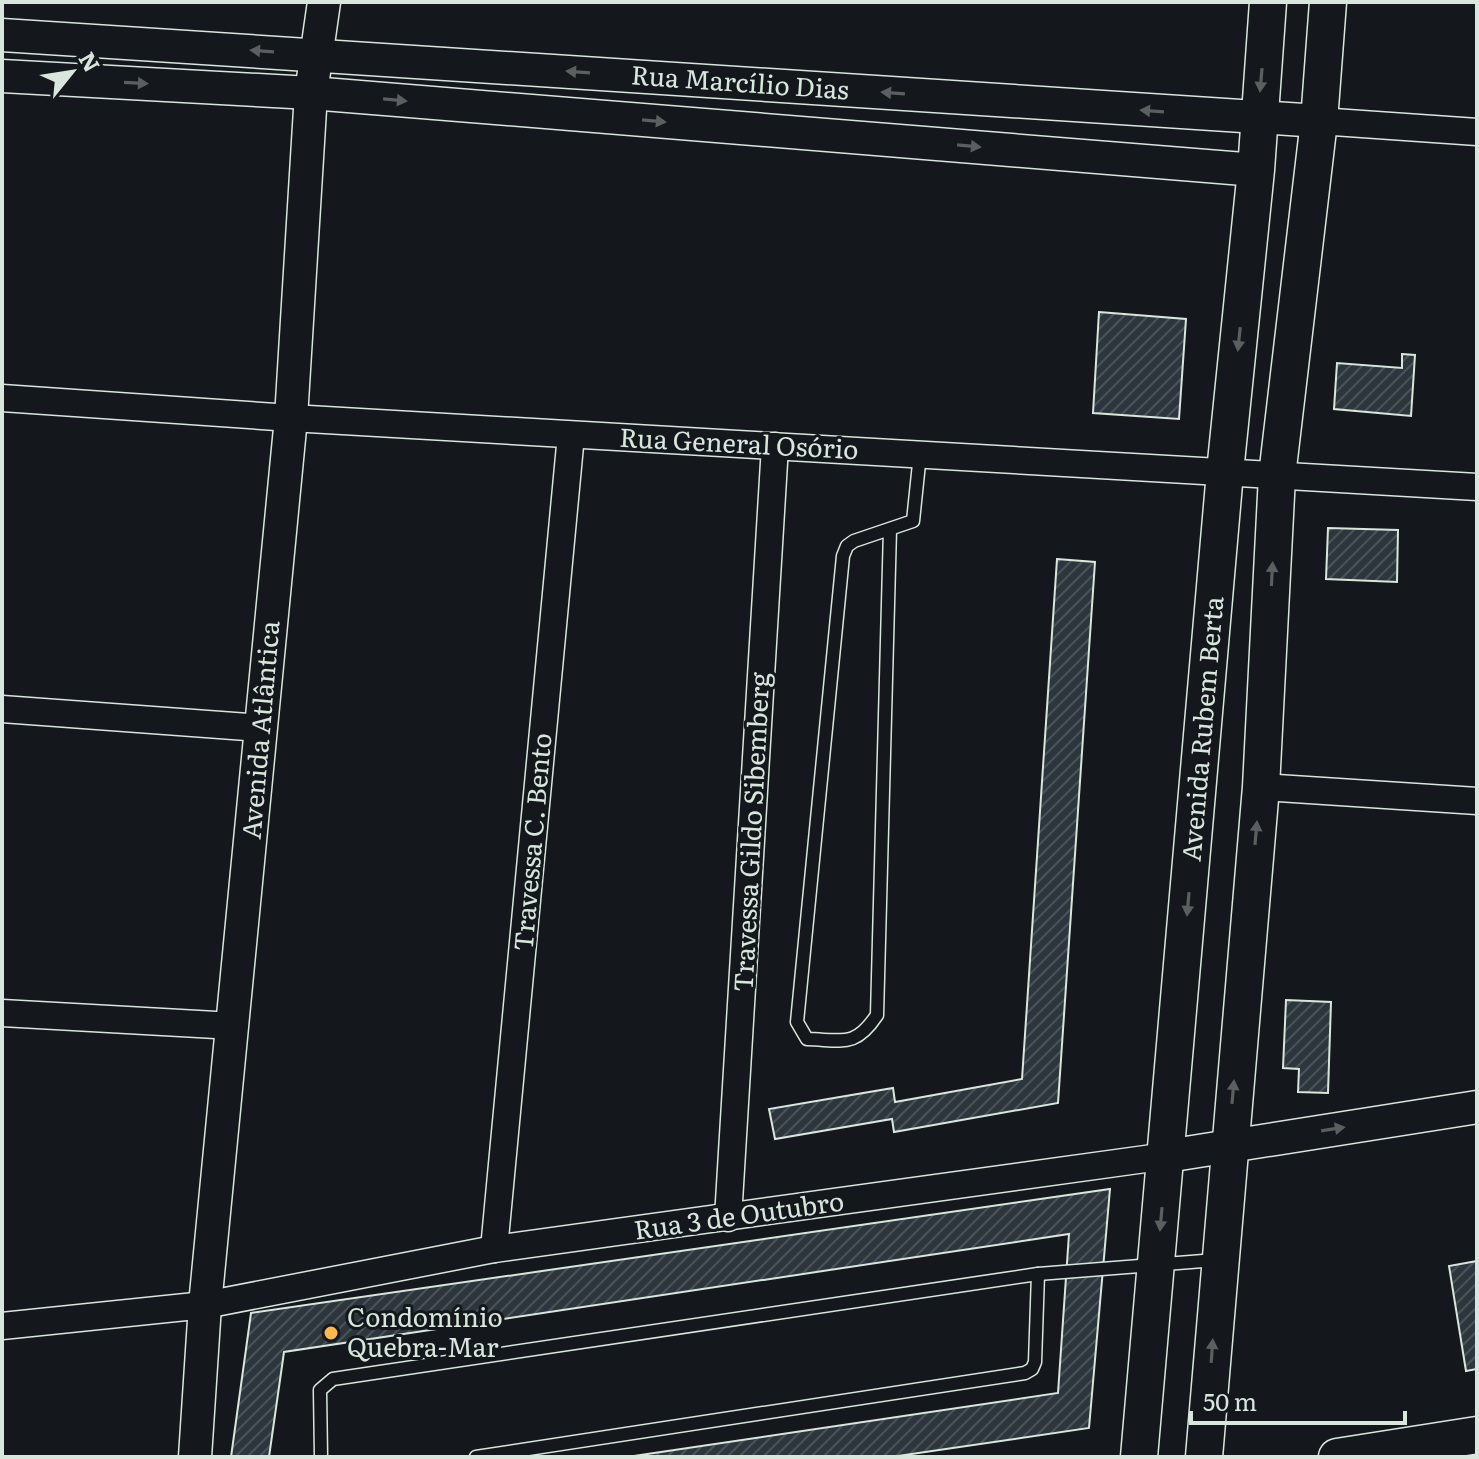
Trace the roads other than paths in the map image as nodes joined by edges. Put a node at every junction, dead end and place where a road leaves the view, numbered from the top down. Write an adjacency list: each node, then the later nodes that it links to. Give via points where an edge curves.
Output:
1 (324, 2): 5 (street, Avenida Atlântica)
2 (1268, 2): 8 (main road, Avenida Rubem Berta, one-way to 8)
3 (1328, 2): 9 (main road)
4 (2, 35): 5 (street, Rua Marcílio Dias, one-way to 4)
5 (317, 55): 7 (street, Avenida Atlântica); 8 (street, Rua Marcílio Dias, one-way to 5)
6 (2, 76): 7 (street, Rua Marcílio Dias, one-way to 7)
7 (311, 93): 11 (street, Rua Marcílio Dias, one-way to 11); 13 (street, Avenida Atlântica)
8 (1258, 118): 9 (street, Rua Marcílio Dias); 11 (main road, Avenida Rubem Berta)
9 (1319, 121): 10 (street, Rua Marcílio Dias); 18 (main road)
10 (1477, 132)
11 (1256, 170): 17 (main road, Avenida Rubem Berta, one-way to 17)
12 (2, 398): 13 (street, Rua General Osório)
13 (291, 418): 14 (street, Rua General Osório); 22 (street, Avenida Atlântica)
14 (571, 435): 15 (street, Rua General Osório); 31 (street, Travessa C. Bento)
15 (775, 446): 16 (street, Rua General Osório); 30 (street, Travessa Gildo Sibemberg)
16 (920, 454): 17 (street, Rua General Osório); 20 (lane, via 913,521)
17 (1225, 472): 18 (street, Rua General Osório); 29 (main road, Avenida Rubem Berta, one-way to 29)
18 (1277, 476): 19 (street, Rua General Osório); 23 (main road, one-way to 18)
19 (1477, 487)
20 (890, 529): 20 (lane, via 877,1015 853,1040 807,1039 797,1022 843,556 854,541)
21 (2, 709): 22 (street)
22 (261, 728): 26 (street, Avenida Atlântica)
23 (1261, 787): 24 (street); 28 (main road, one-way to 23)
24 (1477, 801)
25 (2, 1013): 26 (street)
26 (234, 1026): 35 (street, Avenida Atlântica)
27 (1477, 1107): 28 (street, Rua 3 de Outubro, one-way to 27)
28 (1228, 1145): 29 (street, Rua 3 de Outubro); 32 (main road)
29 (1167, 1156): 30 (street, Rua 3 de Outubro); 33 (main road, Avenida Rubem Berta, one-way to 33)
30 (728, 1218): 31 (street, Rua 3 de Outubro)
31 (494, 1249): 35 (street, Rua 3 de Outubro)
32 (1220, 1259): 33 (lane); 44 (main road, one-way to 32)
33 (1157, 1265): 34 (lane); 43 (main road, Avenida Rubem Berta)
34 (1038, 1274): 41 (lane, via 333,1379 320,1390); 42 (lane, via 1035,1362 1025,1373)
35 (205, 1305): 37 (street, Rua 3 de Outubro); 40 (street, Avenida Atlântica)
36 (2, 1316): 37 (street)
37 (39, 1320): 38 (street, Rua 3 de Outubro)
38 (2, 1326)
39 (1477, 1435): 45 (main road)
40 (195, 1457)
41 (321, 1457)
42 (476, 1457)
43 (1139, 1457)
44 (1204, 1457)
45 (1337, 1457)

